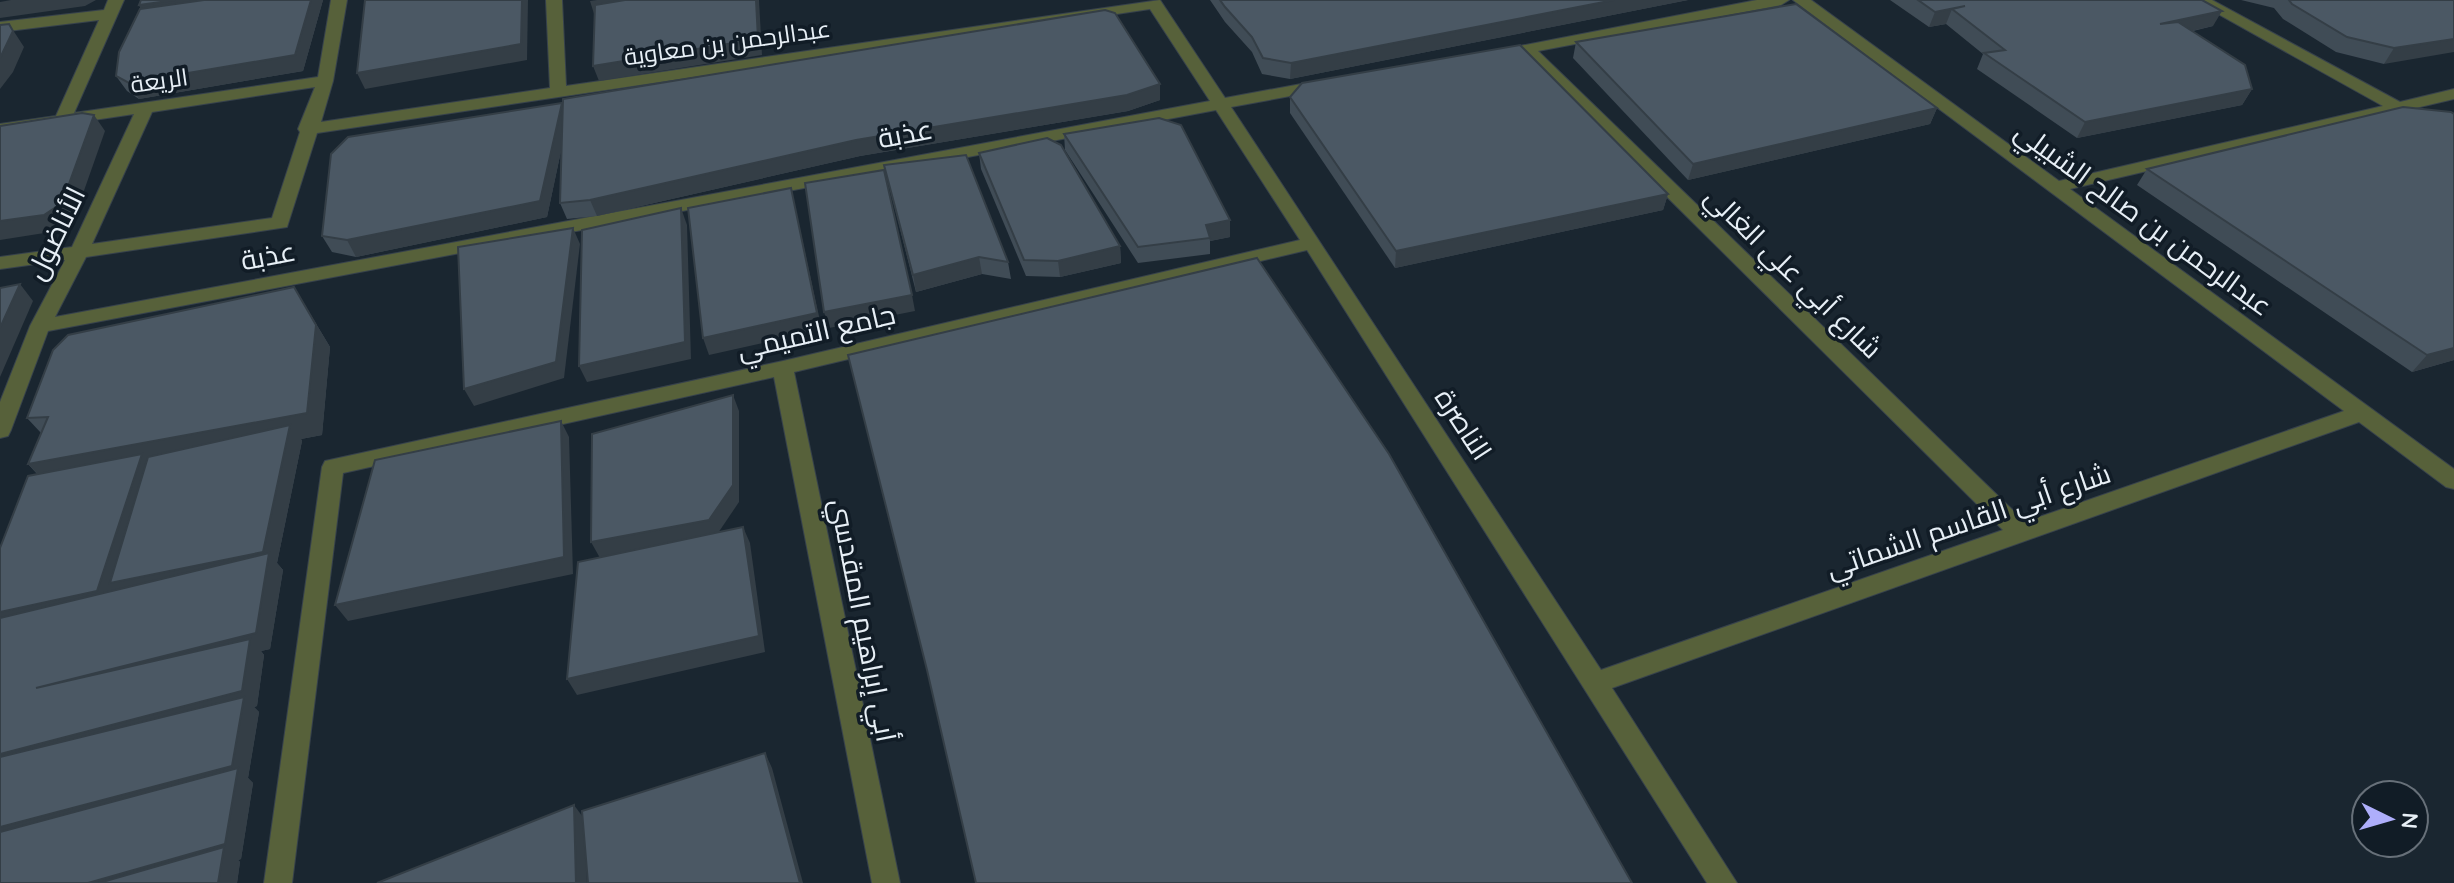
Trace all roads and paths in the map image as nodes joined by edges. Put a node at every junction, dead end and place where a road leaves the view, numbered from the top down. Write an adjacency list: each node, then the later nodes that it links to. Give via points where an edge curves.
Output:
1 (339, 0): 11 (street)
2 (554, 0): 13 (street)
3 (1781, 0): 9 (street)
4 (1801, 0): 21 (street, عبدالرحمن بن صالح الشبيلي)
5 (2201, 0): 17 (street)
6 (1153, 2): 13 (street, عبدالرحمن بن معاوية); 15 (street, الناصرة)
7 (113, 7): 8 (street); 18 (street)
8 (0, 27)
9 (1528, 50): 10 (street); 30 (street, شارع أبي علي الغالي)
10 (1481, 58)
11 (325, 81): 16 (street, الريعة); 20 (street)
12 (1341, 82): 15 (street, عذبة)
13 (558, 91): 20 (street, عبدالرحمن بن معاوية)
14 (2454, 94): 17 (street)
15 (1216, 103): 22 (street, الناصرة); 25 (street, عذبة)
16 (146, 106): 18 (street, الريعة); 23 (street, الأناضول)
17 (2399, 108): 21 (street)
18 (63, 118): 19 (street, الريعة)
19 (0, 129)
20 (307, 129): 23 (street, عذبة, via 280,223)
21 (2058, 187): 27 (street, عبدالرحمن بن صالح الشبيلي)
22 (1311, 243): 26 (street, جامع التميمي); 31 (street, الناصرة)
23 (79, 252): 24 (street, عذبة); 25 (street, الأناضول)
24 (0, 263)
25 (40, 326): 28 (street, الأناضول)
26 (783, 368): 32 (street, جامع التميمي, via 333,467); 33 (street, أبي إبراهيم المقدسي)
27 (2362, 413): 29 (street, عبدالرحمن بن صالح الشبيلي); 30 (street, شارع أبي القاسم الشماتي)
28 (0, 430)
29 (2454, 481)
30 (2021, 533): 31 (street, شارع أبي القاسم الشماتي)
31 (1594, 683): 34 (street, الناصرة)
32 (278, 883)
33 (886, 883)
34 (1723, 883)

